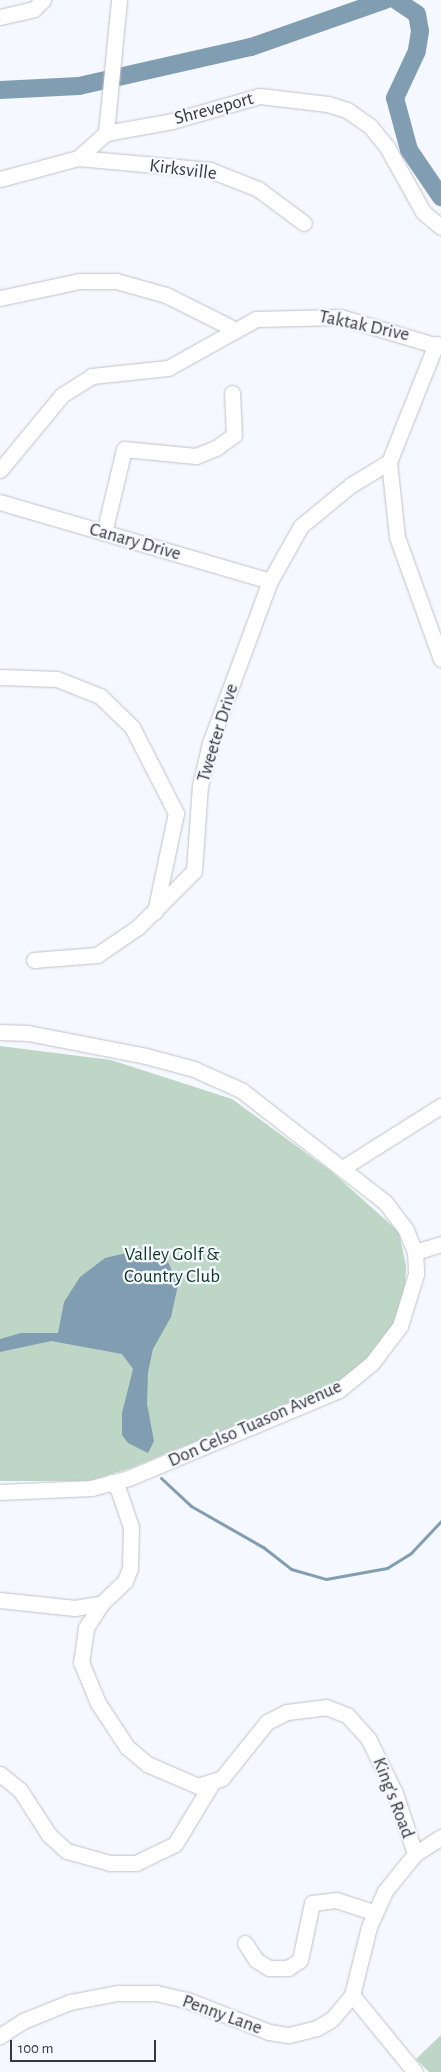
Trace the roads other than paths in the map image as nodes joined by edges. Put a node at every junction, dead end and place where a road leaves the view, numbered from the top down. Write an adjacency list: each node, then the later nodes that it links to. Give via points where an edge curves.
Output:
1 (43, 0): 3 (street, via 34,9)
2 (119, 0): 4 (street)
3 (0, 17)
4 (106, 133): 5 (street); 8 (street, Shreveport, via 172,121 260,96 328,104 347,110 370,126 387,147 423,212)
5 (78, 158): 6 (street); 7 (street, Kirksville, via 210,170 258,190)
6 (0, 179)
7 (304, 224)
8 (441, 227)
9 (0, 298): 10 (street, via 80,281 116,281 166,295)
10 (234, 329): 11 (street, Taktak Drive, via 256,319 312,315 386,327); 14 (street, Taktak Drive, via 168,368 92,376 62,395)
11 (438, 346): 13 (street)
12 (232, 393): 18 (street, via 234,435 216,448 196,456 124,449)
13 (389, 462): 15 (street, Tweeter Drive); 16 (street)
14 (0, 470)
15 (356, 482): 16 (street, via 375,480); 19 (street, Tweeter Drive, via 301,526)
16 (391, 487): 20 (street, via 396,537)
17 (0, 502): 18 (street, Canary Drive)
18 (104, 532): 19 (street, Canary Drive)
19 (270, 581): 22 (street, Tweeter Drive, via 210,743 200,786 194,871)
20 (441, 659)
21 (0, 677): 22 (street, via 57,679 100,696 132,727 176,813)
22 (155, 912): 23 (street, Tweeter Drive, via 97,955)
23 (34, 960)
24 (0, 1032): 26 (street, Don Celso Tuason Avenue, via 68,1040 194,1069 240,1090)
25 (441, 1106): 26 (street)
26 (344, 1166): 28 (street, Don Celso Tuason Avenue, via 385,1202 406,1230)
27 (441, 1244): 28 (street)
28 (415, 1252): 29 (street, Don Celso Tuason Avenue, via 413,1290 400,1326 372,1363 339,1390)
29 (110, 1482): 30 (street, Don Celso Tuason Avenue); 32 (street, via 118,1489 133,1544 125,1581)
30 (0, 1492)
31 (0, 1600): 32 (street, via 75,1608)
32 (102, 1603): 34 (street, via 86,1628 81,1662 110,1725 126,1747 147,1764 198,1786)
33 (0, 1774): 34 (street, King's Road, via 20,1790 49,1835 67,1851 110,1863 136,1863 175,1844)
34 (212, 1783): 36 (street, King's Road, via 238,1762 267,1722 287,1712 326,1707 347,1715 368,1738 395,1793)
35 (441, 1837): 36 (street, Penny Lane)
36 (415, 1854): 37 (street, Penny Lane, via 396,1874)
37 (374, 1912): 38 (street, via 336,1900 312,1903 300,1960 288,1968 269,1968); 39 (street, Penny Lane)
38 (245, 1943)
39 (352, 1995): 40 (street, Penny Lane, via 332,2019 289,2035 269,2032 187,2000 147,1993 70,2002 23,2021); 41 (street)
40 (0, 2036)
41 (415, 2072)

